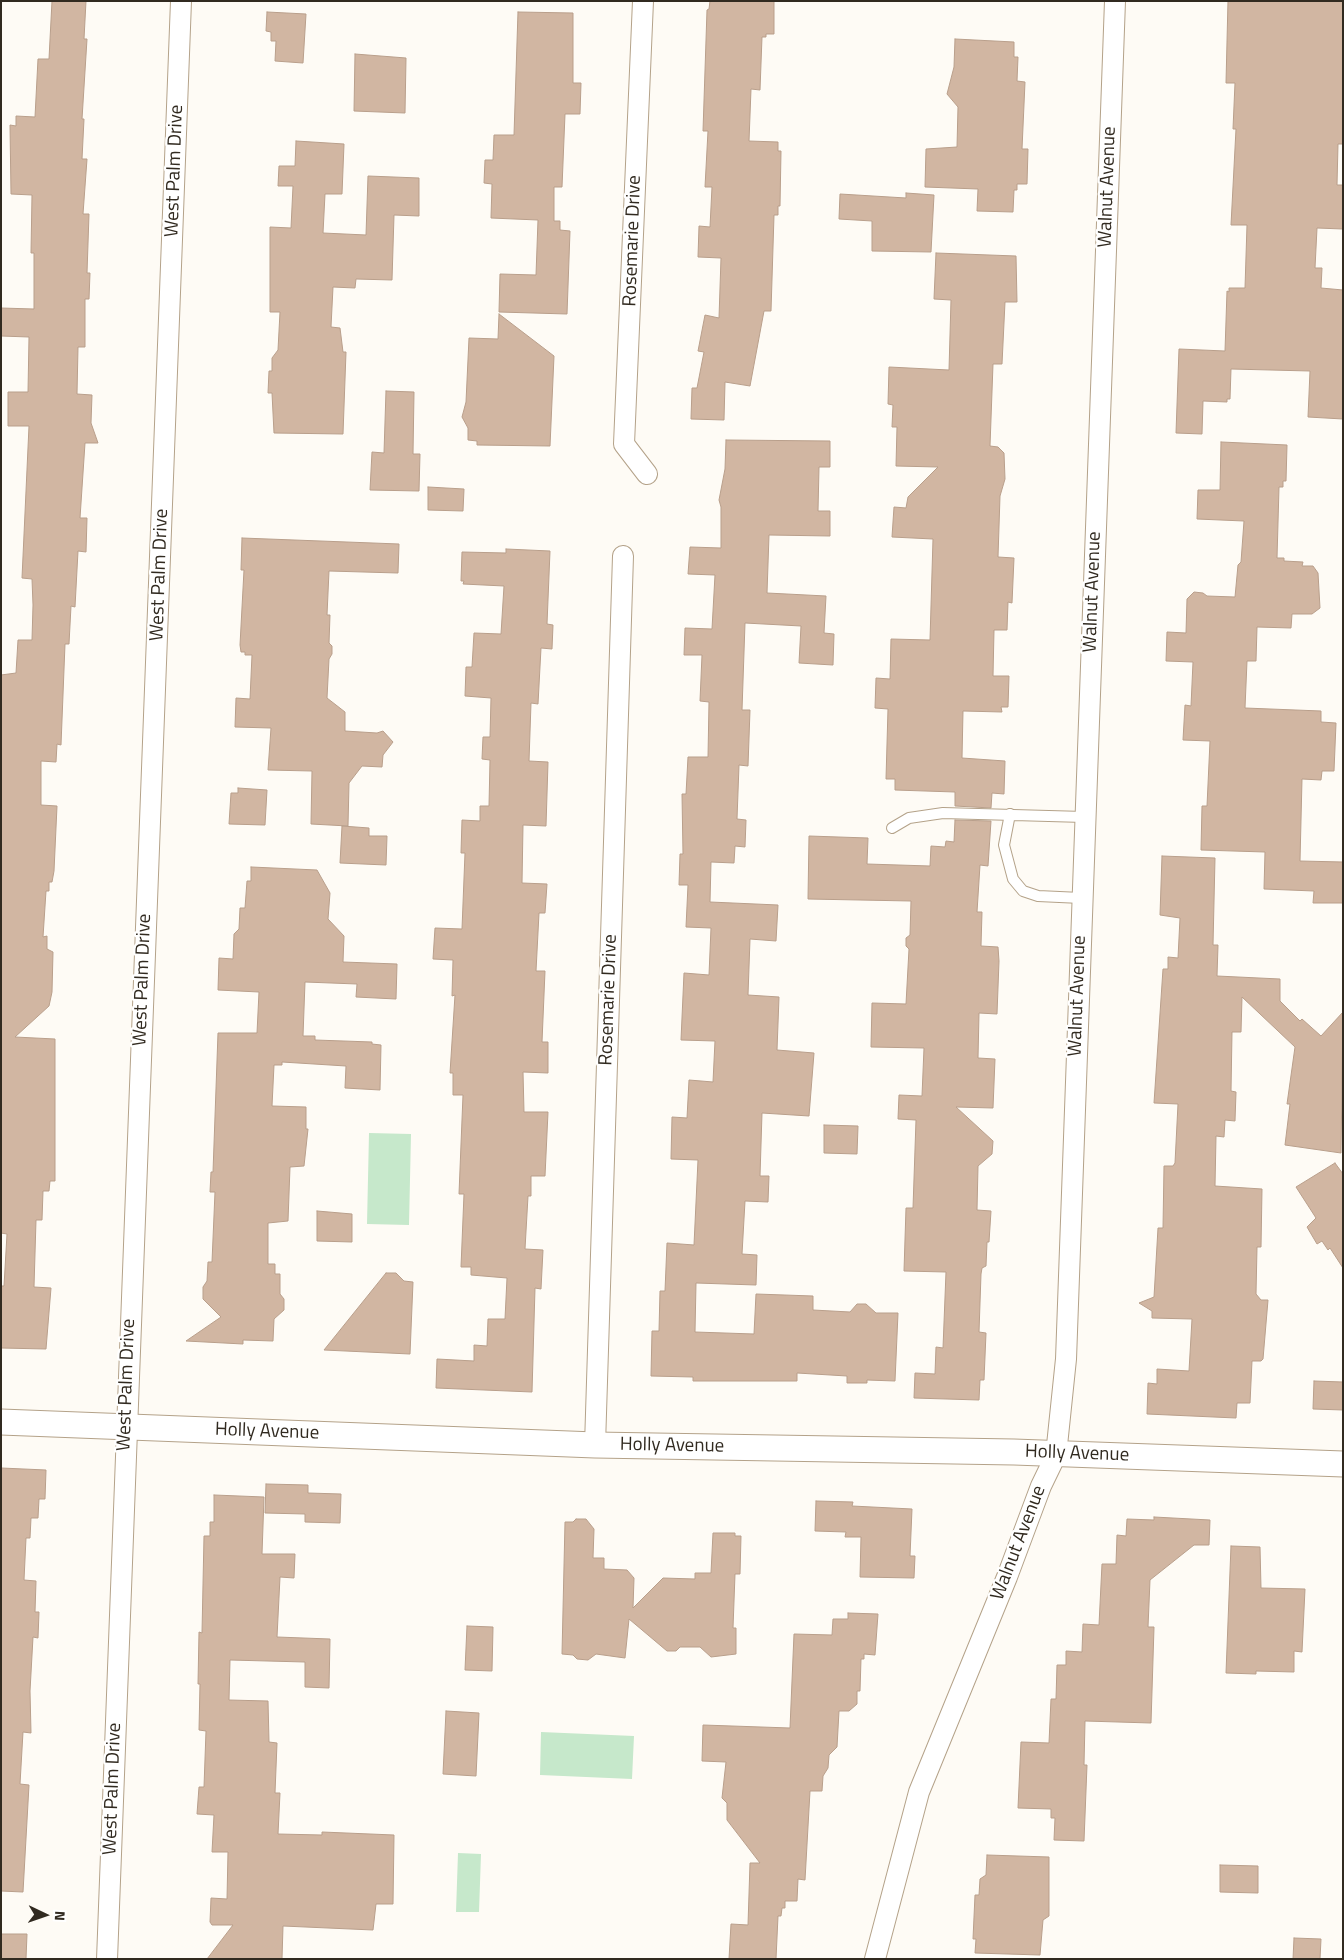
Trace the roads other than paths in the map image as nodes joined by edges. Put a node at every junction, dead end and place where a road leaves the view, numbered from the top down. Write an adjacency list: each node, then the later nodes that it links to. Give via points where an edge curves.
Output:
1 (181, 1): 11 (street, West Palm Drive)
2 (642, 1): 4 (street, Rosemarie Drive, via 624,444)
3 (1115, 1): 7 (street, Walnut Avenue)
4 (647, 474)
5 (622, 556): 12 (street, Rosemarie Drive)
6 (1010, 814): 7 (lane); 8 (lane, via 943,814 909,818); 9 (lane, via 1004,845 1013,878 1023,891 1038,896)
7 (1084, 817): 9 (street, Walnut Avenue)
8 (892, 828)
9 (1081, 898): 13 (street, Walnut Avenue, via 1066,1359)
10 (1, 1422): 11 (street, Holly Avenue)
11 (126, 1427): 12 (street, Holly Avenue); 15 (street, West Palm Drive)
12 (595, 1445): 13 (street, Holly Avenue)
13 (1056, 1455): 14 (street, Holly Avenue); 16 (street, Walnut Avenue, via 919,1792)
14 (1343, 1464)
15 (107, 1959)
16 (875, 1959)

